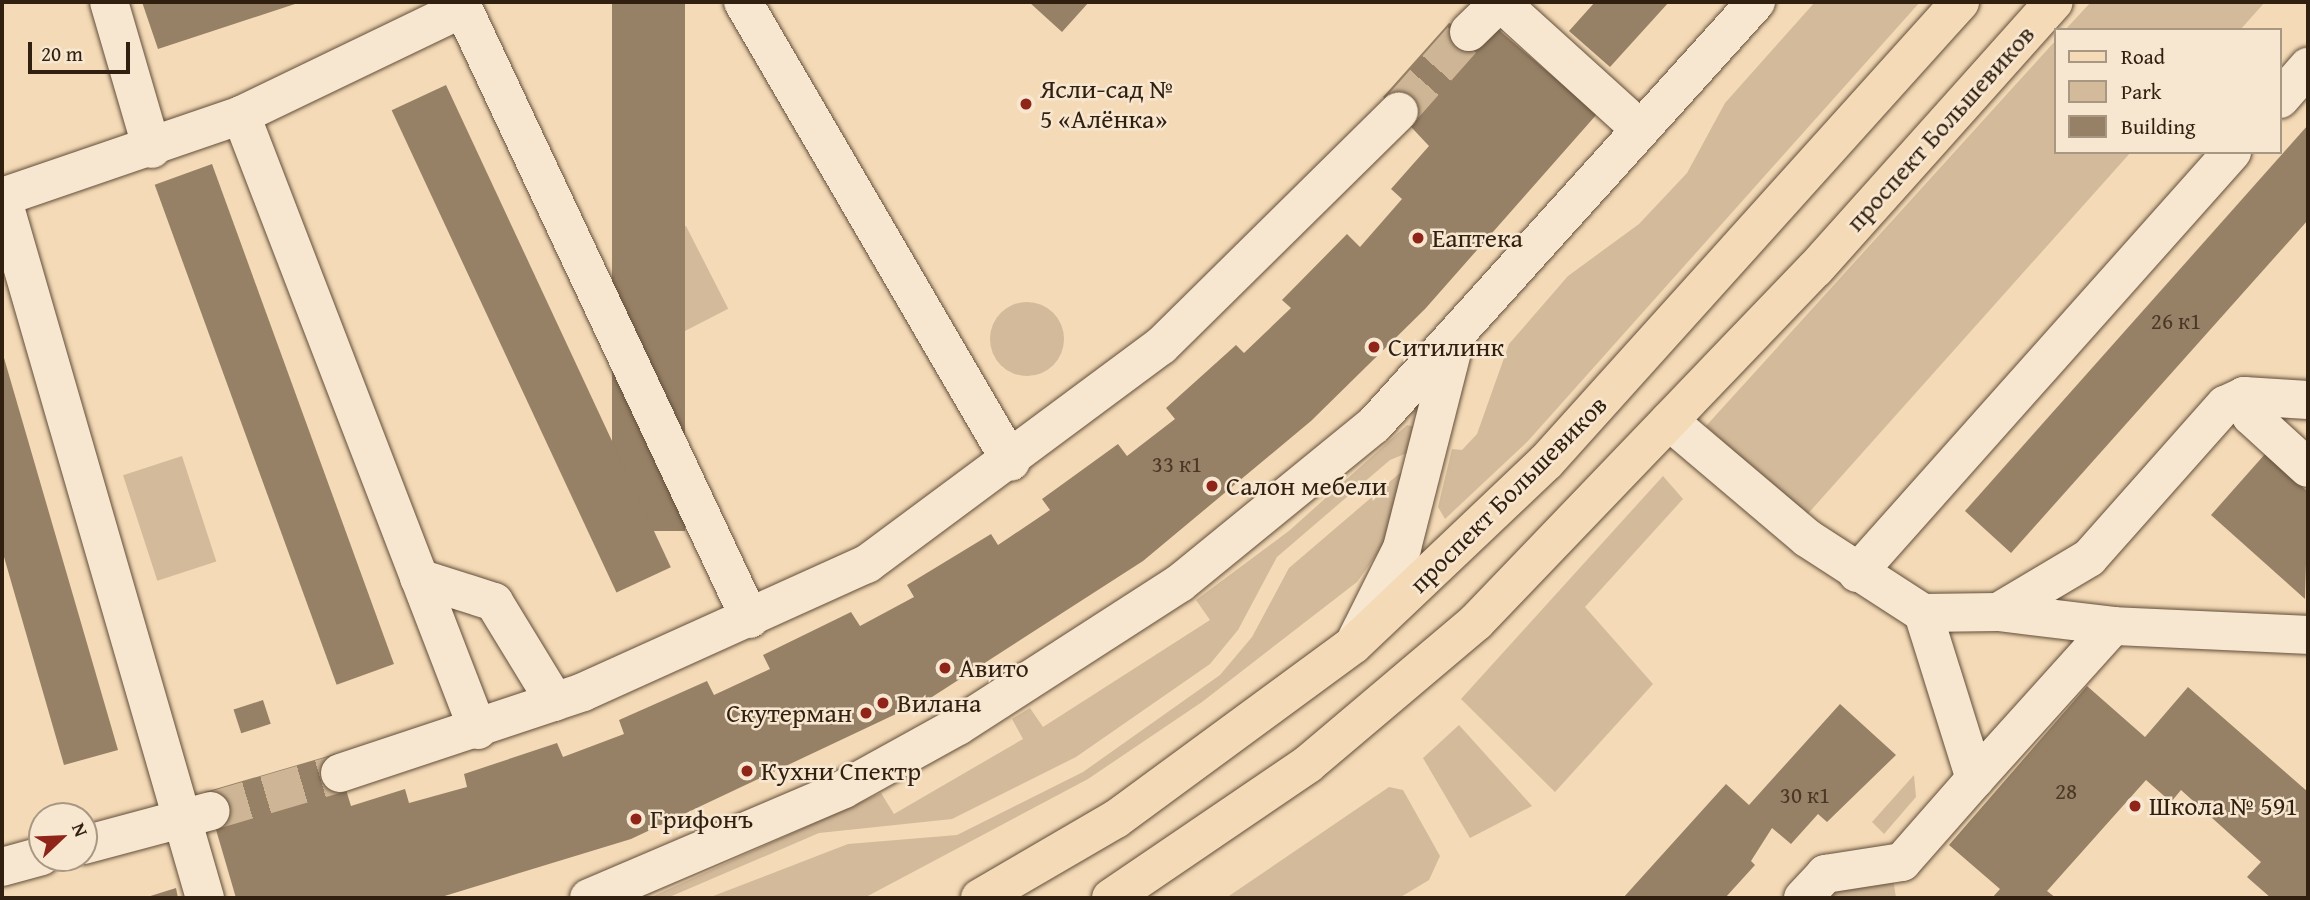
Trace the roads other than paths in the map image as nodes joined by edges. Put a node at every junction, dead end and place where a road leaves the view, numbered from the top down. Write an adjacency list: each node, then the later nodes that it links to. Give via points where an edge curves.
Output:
1 (108, 2): 14 (street)
2 (743, 2): 20 (street)
3 (1500, 2): 8 (street); 13 (street)
4 (1756, 2): 13 (street)
5 (1960, 2): 29 (main road, проспект Большевиков, via 1546,462)
6 (2054, 2): 19 (main road, проспект Большевиков)
7 (463, 5): 12 (street); 26 (street)
8 (1469, 32)
9 (2308, 67): 10 (street)
10 (2282, 97)
11 (1399, 111): 20 (street, via 1161,346)
12 (241, 115): 14 (street); 23 (street)
13 (1641, 130): 16 (street)
14 (152, 149): 34 (street, via 2,197)
15 (2230, 154): 22 (street)
16 (1455, 338): 29 (street, via 1402,548); 39 (street, via 1304,488 1086,646 844,789)
17 (2244, 396): 18 (street); 21 (street, via 2251,416); 24 (street, via 2225,405 2089,558)
18 (2308, 400)
19 (1669, 421): 22 (street); 41 (main road, проспект Большевиков, via 1561,539 1388,701 1205,839)
20 (1011, 462): 26 (street, via 867,564)
21 (2308, 468)
22 (1857, 573): 25 (street)
23 (419, 578): 30 (street, via 494,602); 31 (street)
24 (1998, 612): 25 (street); 27 (street)
25 (1923, 613): 33 (street)
26 (750, 619): 30 (street)
27 (2113, 626): 28 (street); 33 (street)
28 (2308, 635)
29 (1353, 645): 40 (main road, проспект Большевиков, via 1116,819)
30 (555, 702): 31 (street)
31 (478, 730): 32 (street)
32 (340, 773)
33 (1975, 779): 42 (street, via 1902,862 1825,874)
34 (196, 815): 35 (street); 38 (street)
35 (98, 841)
36 (28, 860): 37 (street)
37 (2, 867)
38 (205, 898)
39 (589, 898)
40 (980, 898)
41 (1111, 898)
42 (1803, 898)

